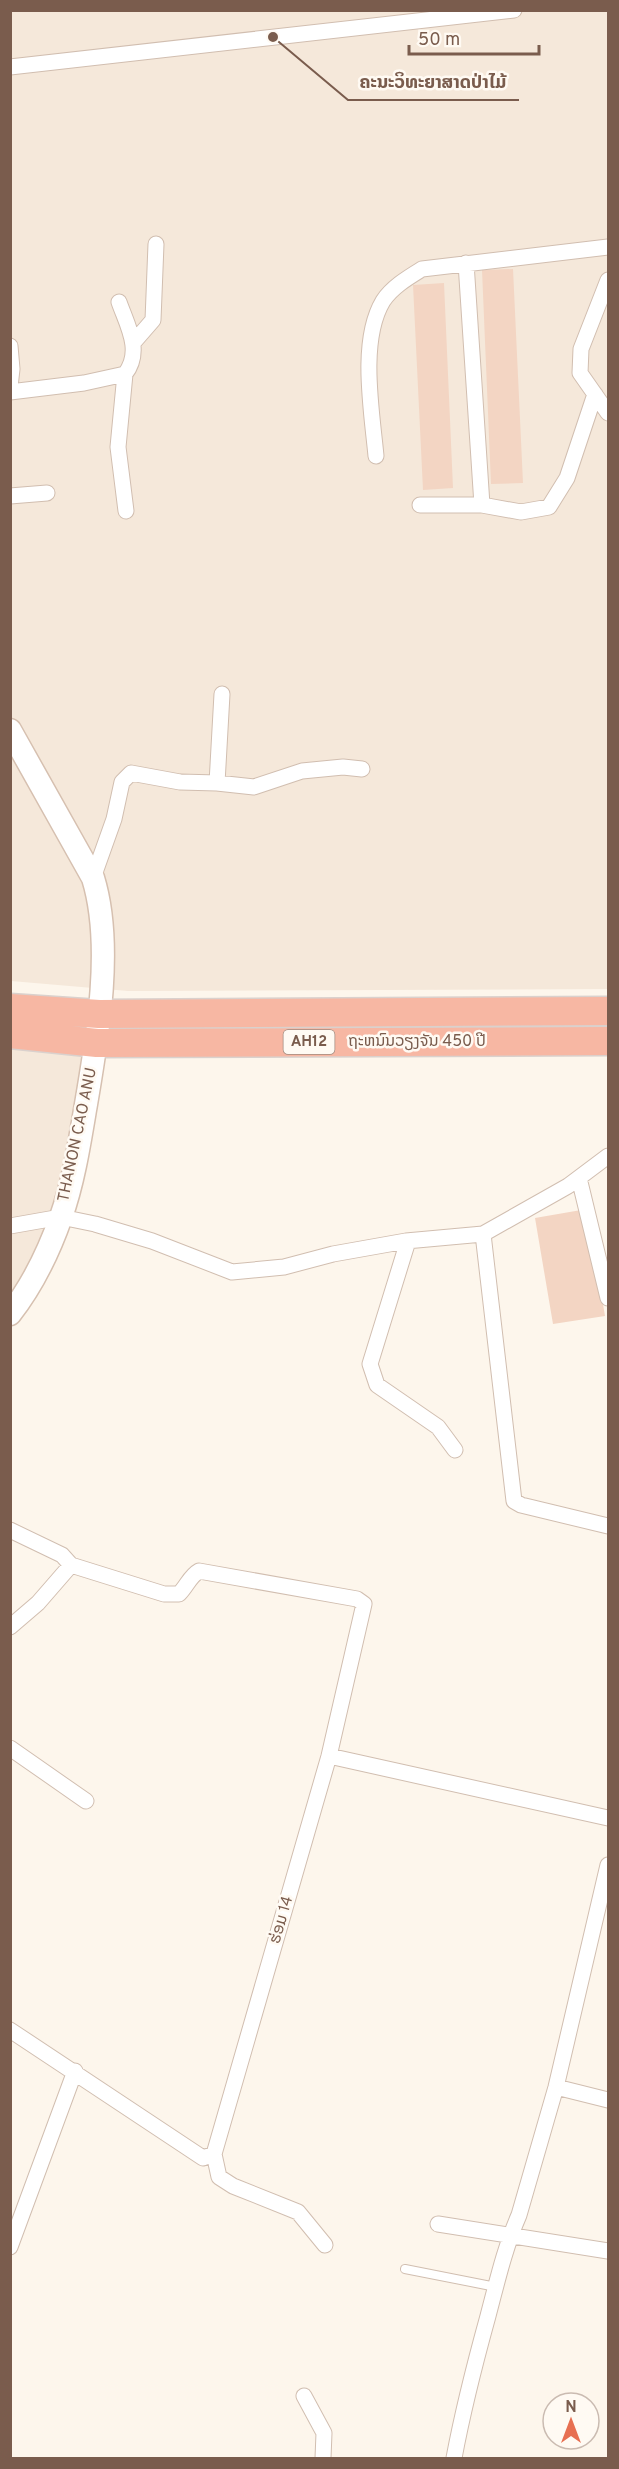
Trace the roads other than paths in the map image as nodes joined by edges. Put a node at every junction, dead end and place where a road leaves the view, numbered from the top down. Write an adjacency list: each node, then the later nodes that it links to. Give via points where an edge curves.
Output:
1 (514, 10): 2 (street)
2 (10, 67)
3 (156, 244): 8 (street, via 153,320)
4 (609, 246): 5 (street)
5 (466, 263): 15 (street, via 422,268 383,301 373,331 368,371); 19 (street)
6 (609, 280): 13 (street, via 581,349 580,373)
7 (118, 302): 8 (street)
8 (133, 343): 10 (street, via 134,358)
9 (10, 346): 11 (street)
10 (124, 374): 12 (street); 20 (street, via 118,447)
11 (10, 387)
12 (10, 392)
13 (595, 394): 14 (street); 19 (street, via 567,478 549,507 521,512)
14 (609, 413)
15 (376, 456)
16 (47, 493): 17 (street)
17 (10, 496)
18 (420, 505): 19 (street)
19 (482, 505)
20 (126, 511)
21 (222, 694): 24 (street)
22 (10, 730): 25 (street, THANON CAO ANU)
23 (362, 769): 24 (street, via 302,771 254,787)
24 (217, 783): 25 (street, via 180,782 131,773 122,782 114,819)
25 (93, 878): 28 (street, THANON CAO ANU, via 103,925)
26 (10, 1008): 28 (highway, ຖະຫນົນວຽງຈັນ 450 ປີ / AH12)
27 (609, 1011): 28 (highway, ຖະຫນົນວຽງຈັນ 450 ປີ / AH12)
28 (99, 1014): 31 (street, THANON CAO ANU)
29 (10, 1034): 31 (highway, ຖະຫນົນວຽງຈັນ 450 ປີ / AH12)
30 (609, 1041): 31 (highway, ຖະຫນົນວຽງຈັນ 450 ປີ / AH12)
31 (96, 1043): 34 (street, THANON CAO ANU, via 76,1160)
32 (609, 1156): 33 (street)
33 (579, 1178): 36 (street); 38 (street)
34 (61, 1217): 35 (street); 37 (street, via 152,1241 232,1272 284,1267); 39 (street, THANON CAO ANU, via 27,1292)
35 (10, 1226)
36 (483, 1234): 37 (street); 41 (street, via 514,1501)
37 (408, 1241): 40 (street, via 370,1364 377,1385 438,1427)
38 (609, 1298)
39 (10, 1314)
40 (455, 1450)
41 (609, 1526)
42 (10, 1530): 43 (street, via 62,1555)
43 (71, 1565): 44 (street, via 39,1603); 46 (street, ຮ່ອມ 14, via 164,1594 179,1593 199,1570 357,1599 364,1604)
44 (10, 1627)
45 (10, 1748): 47 (street)
46 (329, 1756): 48 (street); 54 (street, ຮ່ອມ 14)
47 (86, 1801)
48 (609, 1818)
49 (609, 1866): 52 (street)
50 (10, 2030): 51 (street)
51 (75, 2071): 54 (street, via 203,2158); 58 (street)
52 (556, 2087): 53 (street); 56 (street)
53 (609, 2100)
54 (214, 2154): 57 (street, via 219,2177 298,2212)
55 (438, 2224): 56 (street)
56 (510, 2235): 59 (street); 61 (street)
57 (325, 2245)
58 (10, 2247)
59 (609, 2251)
60 (405, 2269): 61 (lane)
61 (496, 2287): 64 (street, via 464,2403)
62 (304, 2396): 63 (street, via 324,2433)
63 (323, 2458)
64 (454, 2458)

